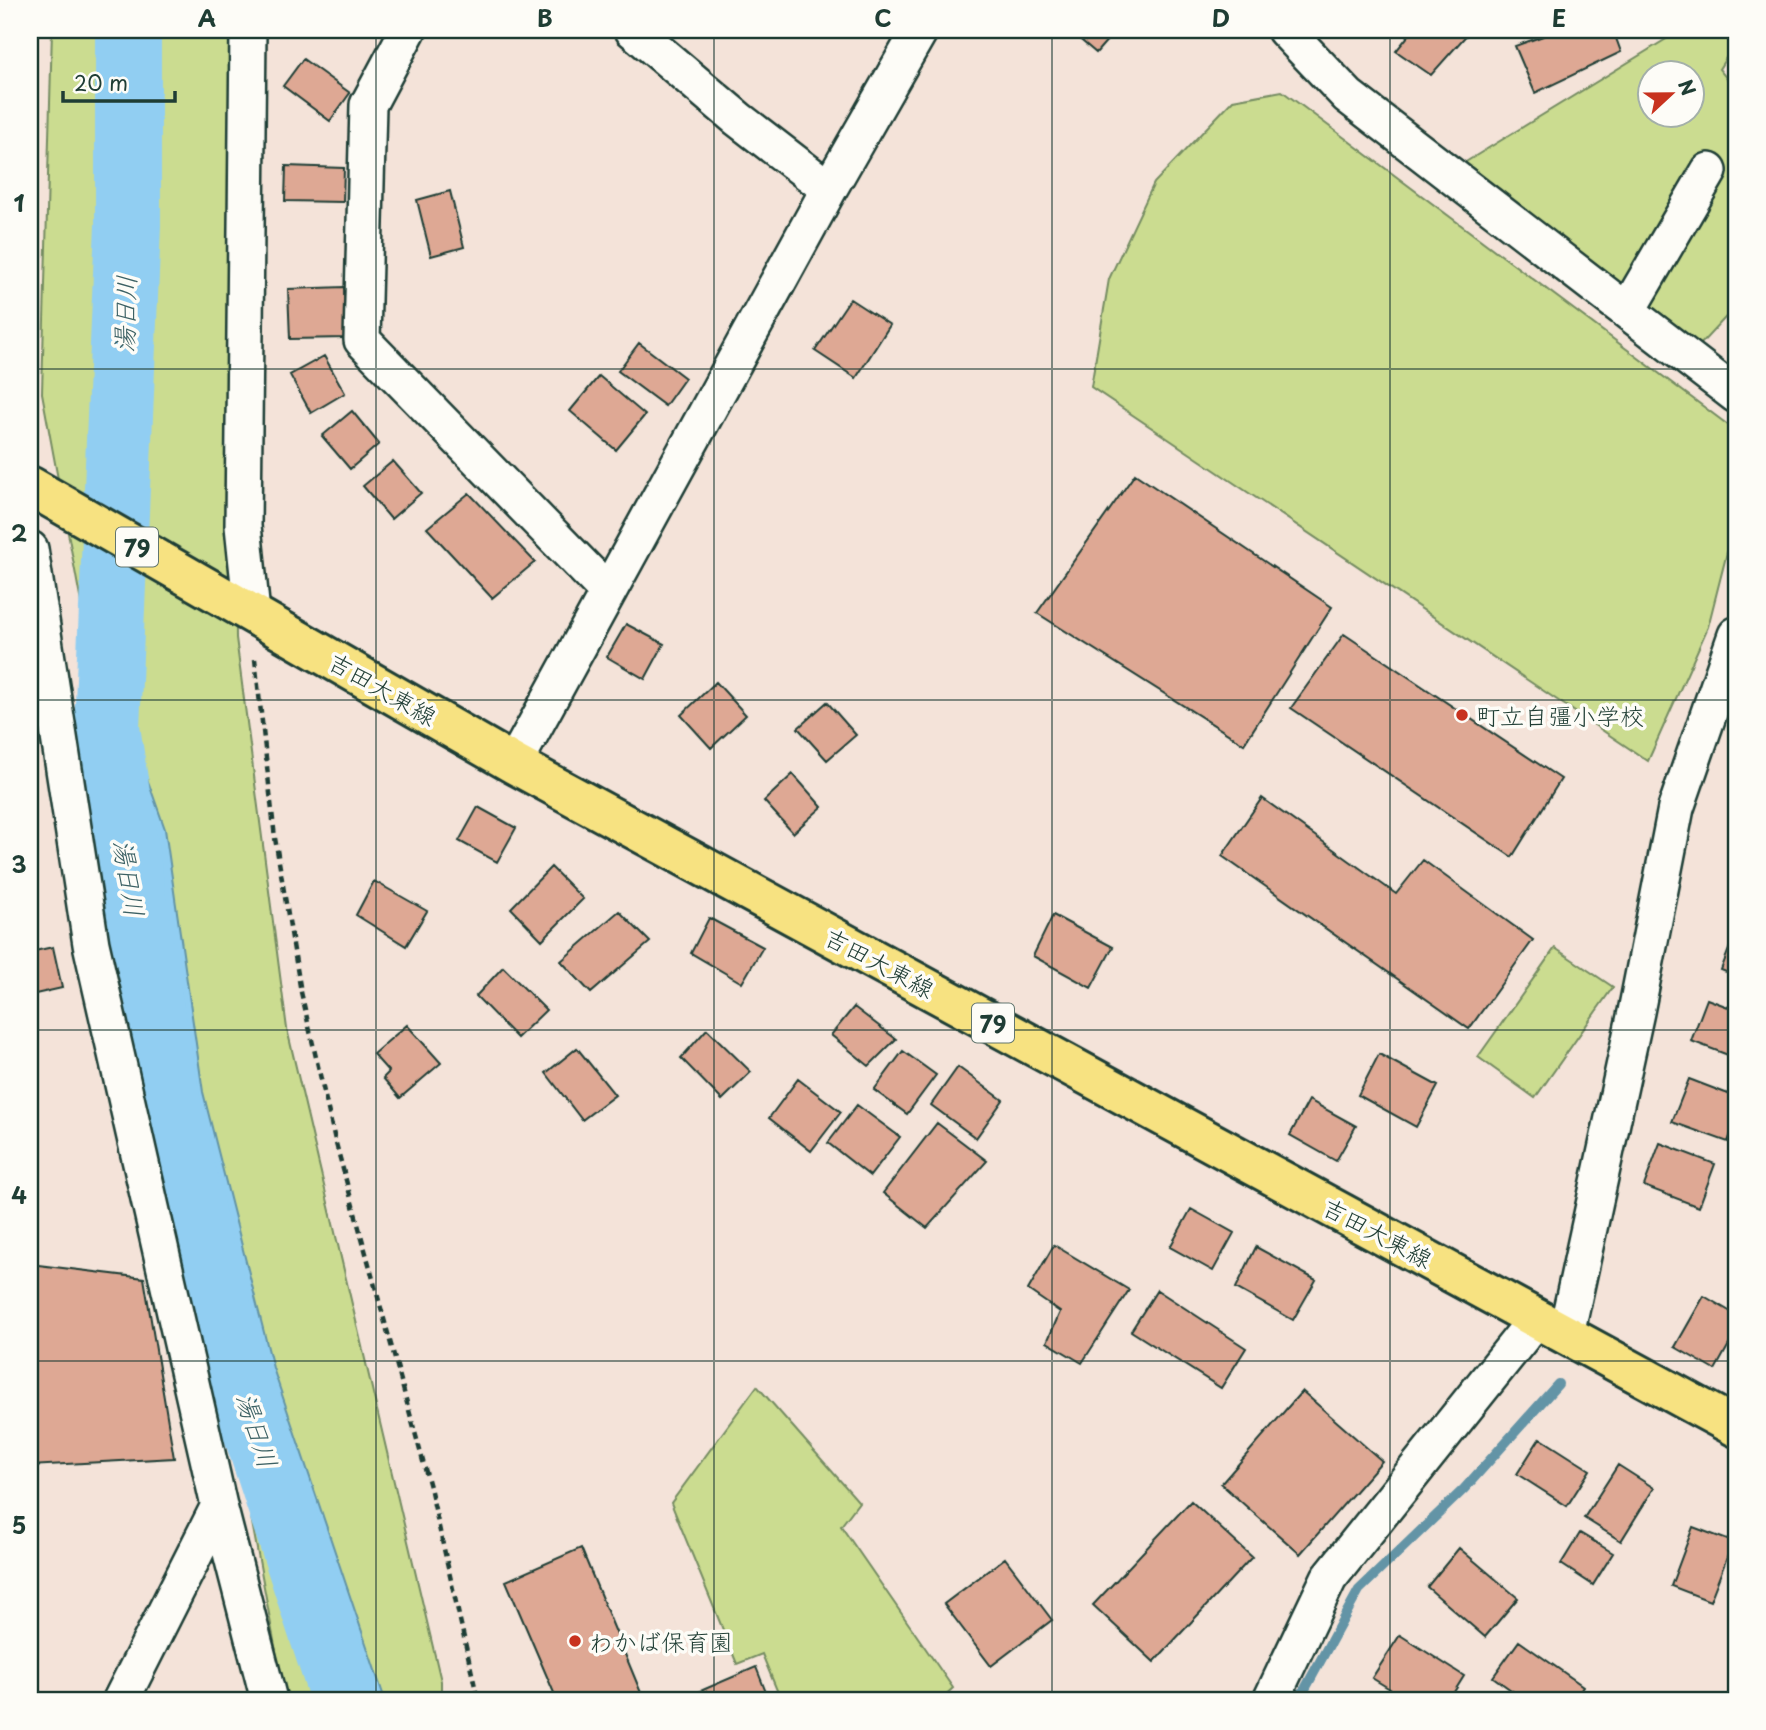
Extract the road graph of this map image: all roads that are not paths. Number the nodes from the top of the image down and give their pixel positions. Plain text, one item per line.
1 (248, 30) edge
2 (408, 30) edge
3 (633, 30) edge
4 (920, 30) edge
5 (1285, 30) edge
6 (1709, 171) dead end
7 (829, 188) junction
8 (1627, 311) junction
9 (1736, 395) edge
10 (33, 488) edge
11 (30, 548) edge
12 (608, 592) junction
13 (244, 608) junction
14 (1736, 635) edge
15 (514, 764) junction
16 (1551, 1326) junction
17 (1736, 1427) edge
18 (219, 1506) junction
19 (121, 1700) edge
20 (269, 1700) edge
21 (1271, 1700) edge

1 - 13 street
2 - 12 street
3 - 7 street
4 - 7 street
5 - 8 street
6 - 8 street
7 - 12 street
8 - 9 street
10 - 13 main road, 吉田大東線 / 79
11 - 18 street
12 - 15 street
13 - 15 main road, 吉田大東線 / 79
14 - 16 street
15 - 16 main road, 吉田大東線 / 79
16 - 17 main road, 吉田大東線 / 79
16 - 21 street
18 - 19 street
18 - 20 street

